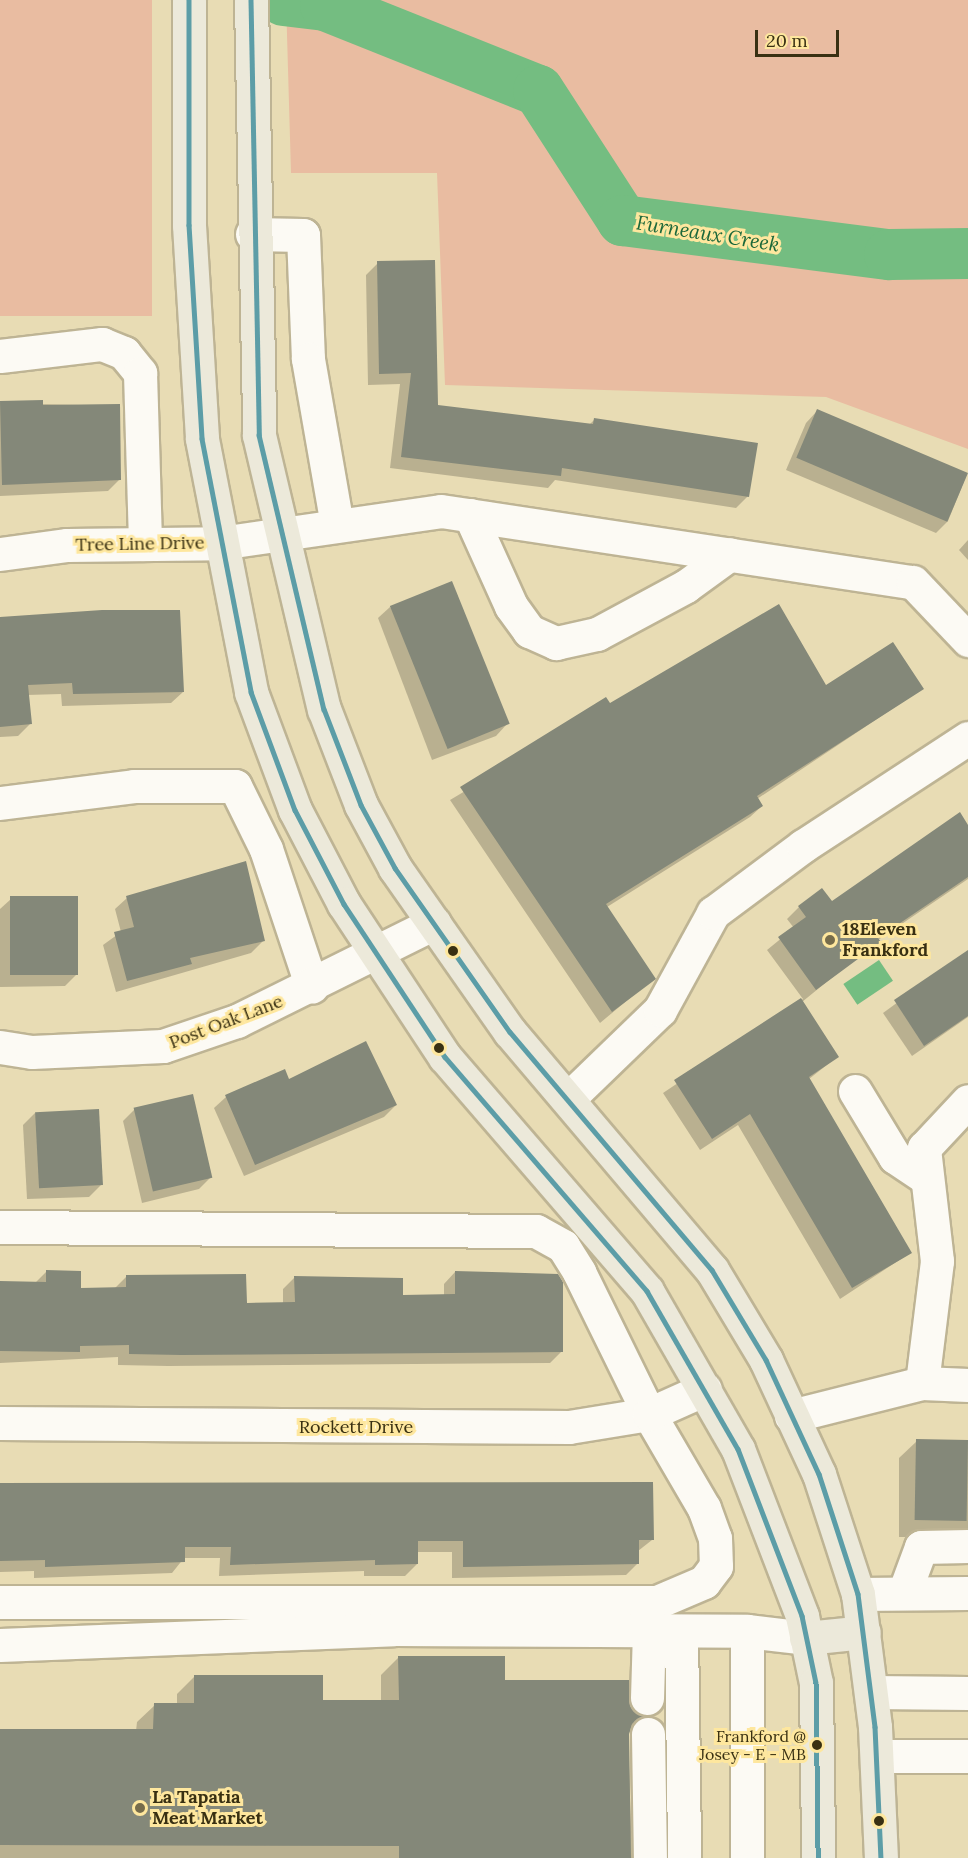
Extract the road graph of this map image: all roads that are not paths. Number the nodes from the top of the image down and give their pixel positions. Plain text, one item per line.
1 (189, 0) edge
2 (251, 0) edge
3 (252, 234) junction
4 (0, 356) edge
5 (470, 515) junction
6 (337, 525) junction
7 (280, 536) junction
8 (220, 543) junction
9 (145, 544) junction
10 (0, 554) edge
11 (730, 554) junction
12 (968, 640) edge
13 (968, 738) edge
14 (0, 803) edge
15 (434, 923) junction
16 (378, 955) junction
17 (312, 987) junction
18 (0, 1047) edge
19 (855, 1092) dead end
20 (570, 1097) junction
21 (968, 1101) edge
22 (925, 1177) junction
23 (0, 1227) edge
24 (922, 1383) junction
25 (968, 1385) edge
26 (705, 1389) junction
27 (649, 1414) junction
28 (791, 1416) junction
29 (0, 1423) edge
30 (968, 1546) edge
31 (904, 1593) junction
32 (968, 1593) edge
33 (858, 1594) junction
34 (0, 1602) edge
35 (649, 1631) junction
36 (681, 1631) junction
37 (747, 1631) junction
38 (864, 1632) junction
39 (806, 1638) junction
40 (0, 1645) edge
41 (872, 1692) junction
42 (968, 1693) edge
43 (647, 1698) dead end
44 (648, 1734) dead end
45 (878, 1756) junction
46 (968, 1756) edge
47 (650, 1858) edge
48 (684, 1858) edge
49 (747, 1858) edge
50 (818, 1858) edge
51 (880, 1858) edge

1 - 8 main road
2 - 3 main road
3 - 6 street
3 - 7 main road
4 - 9 street
5 - 6 street, Tree Line Drive
5 - 11 street, Tree Line Drive
5 - 11 street
6 - 7 street, Tree Line Drive
7 - 8 street, Tree Line Drive
7 - 15 main road
8 - 9 street, Tree Line Drive
8 - 16 main road
9 - 10 street, Tree Line Drive
11 - 12 street, Tree Line Drive
13 - 20 street
14 - 17 street
15 - 16 street, Post Oak Lane
15 - 20 main road
16 - 17 street, Post Oak Lane
16 - 26 main road
17 - 18 street, Post Oak Lane
19 - 22 street
20 - 28 main road
21 - 22 street
22 - 24 street
23 - 27 street
24 - 25 street
24 - 28 street
26 - 27 street, Rockett Drive
26 - 39 main road
27 - 29 street, Rockett Drive
27 - 34 street
28 - 33 main road
30 - 31 street
31 - 32 street
31 - 33 street
33 - 38 main road
35 - 36 street
35 - 40 street
35 - 43 street
36 - 37 street
36 - 48 street
37 - 39 street
37 - 49 street
38 - 39 main road
38 - 41 main road
39 - 50 main road
41 - 42 street
41 - 45 main road
44 - 47 street
45 - 46 street
45 - 51 main road

